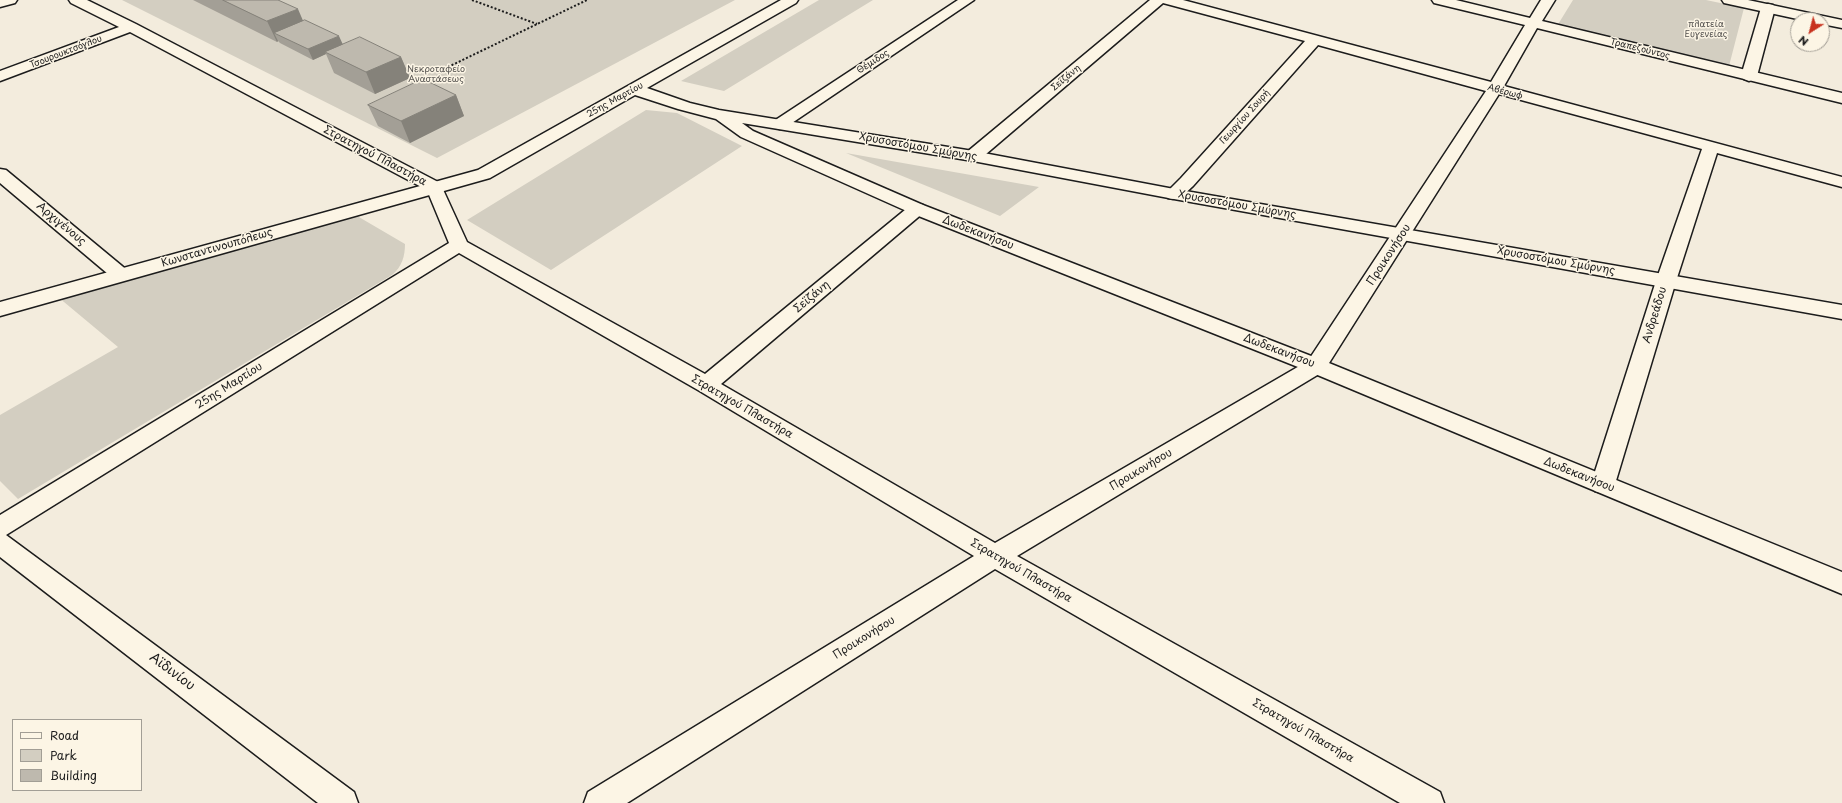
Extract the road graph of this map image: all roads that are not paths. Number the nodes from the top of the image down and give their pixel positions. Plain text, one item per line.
1 (10, 0) edge
2 (76, 0) edge
3 (791, 0) edge
4 (967, 0) edge
5 (1158, 0) edge
6 (1168, 0) edge
7 (1439, 0) edge
8 (1548, 0) edge
9 (1729, 0) edge
10 (0, 3) edge
11 (1768, 8) junction
12 (1790, 13) edge
13 (1830, 22) edge
14 (1534, 23) junction
15 (1842, 24) edge
16 (131, 27) junction
17 (1315, 39) junction
18 (0, 76) edge
19 (1749, 76) junction
20 (634, 89) junction
21 (1495, 89) junction
22 (1842, 98) edge
23 (720, 115) junction
24 (780, 124) junction
25 (1711, 146) junction
26 (973, 156) junction
27 (0, 174) edge
28 (1842, 182) edge
29 (434, 187) junction
30 (1174, 194) junction
31 (917, 209) junction
32 (1402, 234) junction
33 (459, 245) junction
34 (121, 275) junction
35 (1666, 280) junction
36 (0, 309) edge
37 (1842, 312) edge
38 (1316, 366) junction
39 (706, 386) junction
40 (1603, 484) junction
41 (0, 527) edge
42 (0, 543) edge
43 (995, 556) junction
44 (1842, 583) edge
45 (343, 803) edge
46 (599, 803) edge
47 (1429, 803) edge

1 - 10 street
2 - 16 street, Στρατηγού Πλαστήρα
3 - 20 street, 25ης Μαρτίου
4 - 24 street, Θέμιδος
5 - 26 street, Σεϊζάνη
6 - 17 street, Αβέρωφ
7 - 14 street, Τραπεζούντος
8 - 14 street, Προικονήσου
9 - 11 street
11 - 12 street
11 - 19 street
13 - 15 street
14 - 19 street, Τραπεζούντος
14 - 21 street, Προικονήσου
16 - 18 street, Τσουρουκτσόγλου
16 - 29 street, Στρατηγού Πλαστήρα
17 - 21 street, Αβέρωφ
17 - 30 street, Γεωργίου Σουρή
19 - 22 street, Τραπεζούντος
20 - 23 street, Χρυσοστόμου Σμύρνης
20 - 29 street, 25ης Μαρτίου
21 - 25 street, Αβέρωφ
21 - 32 street, Προικονήσου
23 - 24 street, Χρυσοστόμου Σμύρνης
23 - 31 street, Δωδεκανήσου
24 - 26 street, Χρυσοστόμου Σμύρνης
25 - 28 street, Αβέρωφ
25 - 35 street, Ανδρεάδου
26 - 30 street, Χρυσοστόμου Σμύρνης
27 - 34 street, Αρχιγένους
29 - 33 street, Στρατηγού Πλαστήρα
29 - 34 street, Κωνσταντινουπόλεως
30 - 32 street, Χρυσοστόμου Σμύρνης
31 - 38 street, Δωδεκανήσου
31 - 39 street, Σεϊζάνη
32 - 35 street, Χρυσοστόμου Σμύρνης
32 - 38 street, Προικονήσου
33 - 39 street, Στρατηγού Πλαστήρα
33 - 41 street, 25ης Μαρτίου
34 - 36 street, Κωνσταντινουπόλεως
35 - 37 street, Χρυσοστόμου Σμύρνης
35 - 40 street, Ανδρεάδου
38 - 40 street, Δωδεκανήσου
38 - 43 street, Προικονήσου
39 - 43 street, Στρατηγού Πλαστήρα
40 - 44 street, Δωδεκανήσου
42 - 45 street, Αϊδινίου
43 - 46 street, Προικονήσου
43 - 47 street, Στρατηγού Πλαστήρα

